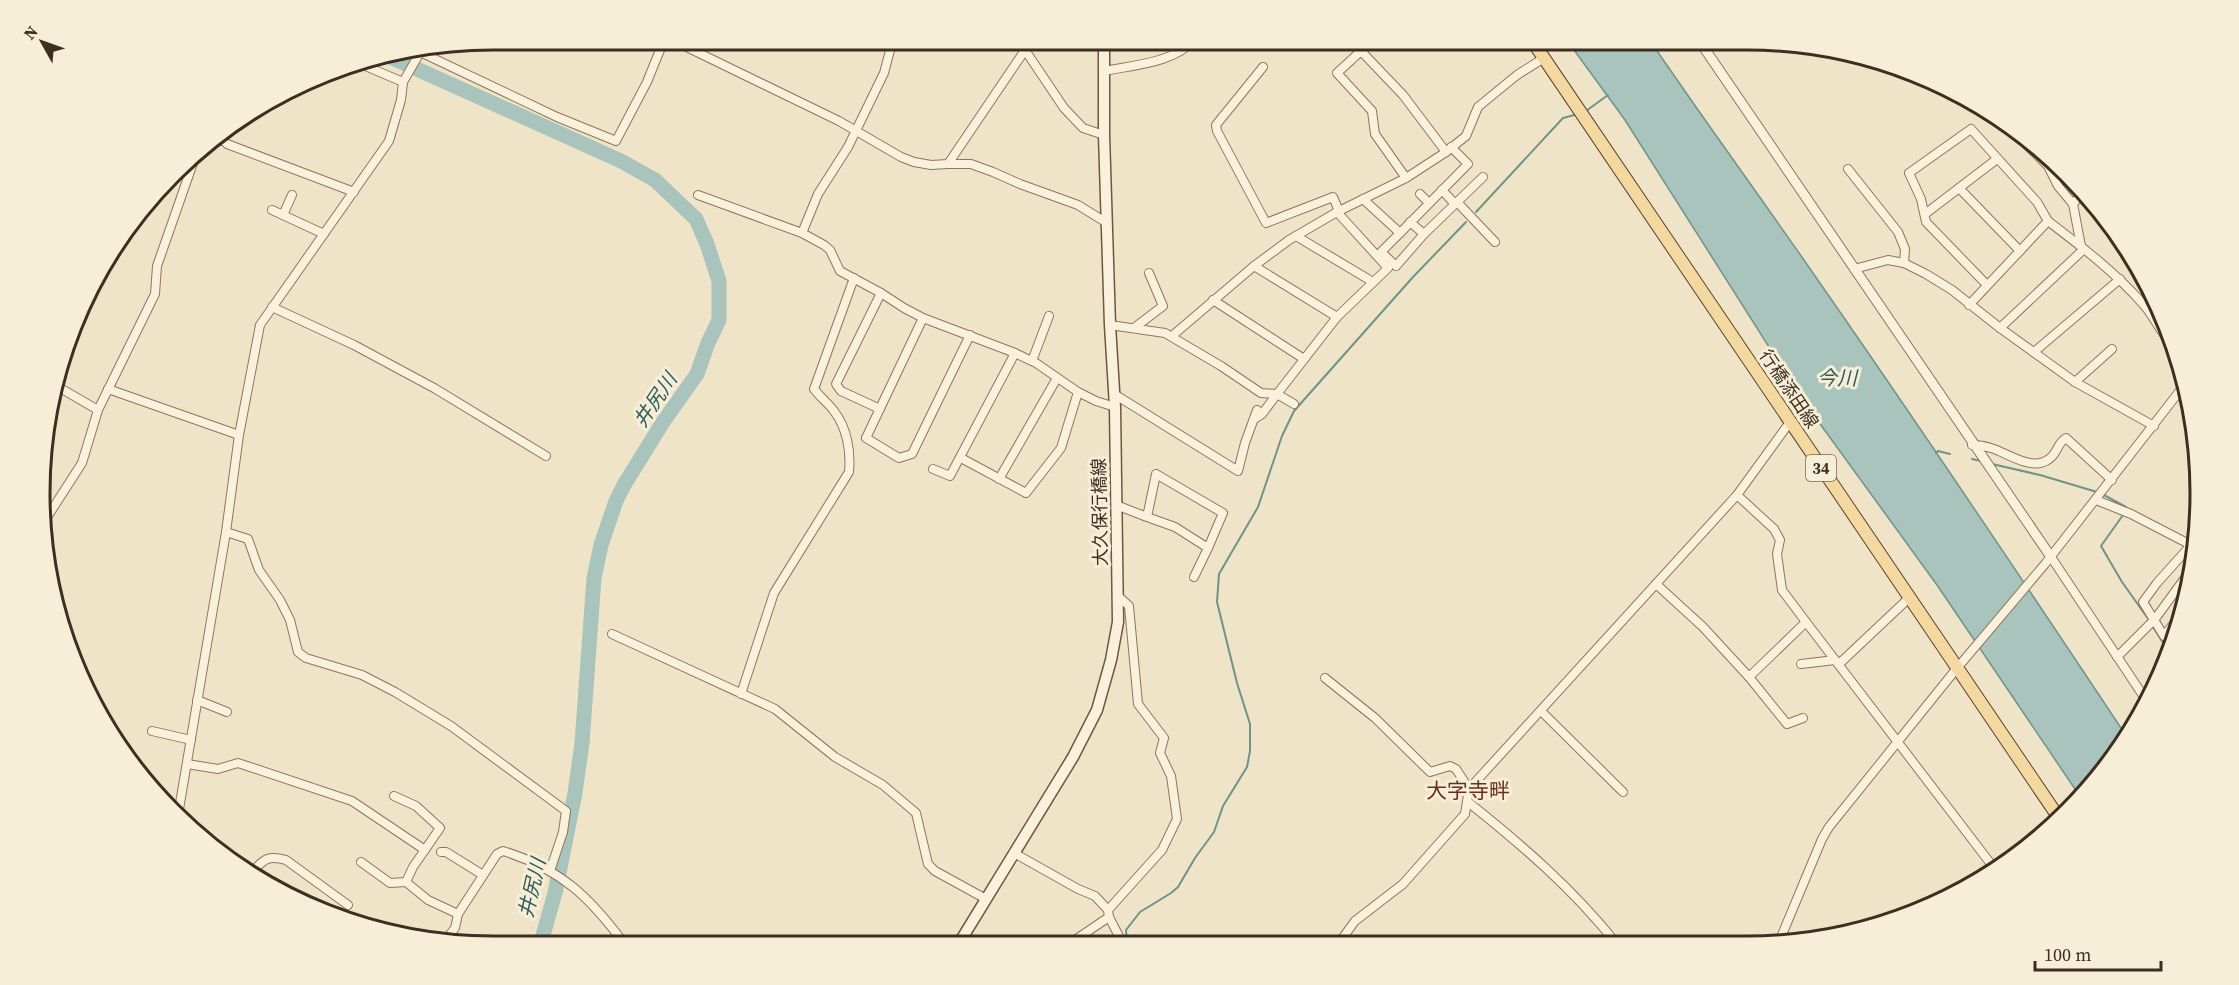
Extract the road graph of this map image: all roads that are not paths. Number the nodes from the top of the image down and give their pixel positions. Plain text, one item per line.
1 (660, 50) edge
2 (692, 50) edge
3 (890, 50) edge
4 (1025, 50) joint
5 (1104, 50) edge
6 (1180, 50) edge
7 (1539, 50) edge
8 (1705, 50) edge
9 (425, 55) edge
10 (417, 56) edge
11 (1544, 58) junction
12 (370, 67) edge
13 (1263, 67) dead end
14 (1104, 71) junction
15 (404, 80) junction
16 (856, 130) junction
17 (1104, 135) junction
18 (223, 140) edge
19 (1448, 149) junction
20 (1997, 159) junction
21 (948, 164) junction
22 (192, 167) edge
23 (1848, 169) dead end
24 (2054, 173) edge
25 (1483, 177) dead end
26 (1406, 178) junction
27 (1959, 188) junction
28 (1442, 190) junction
29 (354, 192) junction
30 (1420, 194) dead end
31 (292, 195) dead end
32 (698, 195) dead end
33 (2078, 198) edge
34 (1363, 199) junction
35 (1429, 203) junction
36 (1456, 203) junction
37 (2073, 204) junction
38 (272, 210) dead end
39 (1338, 212) junction
40 (1925, 214) junction
41 (283, 215) junction
42 (2049, 221) junction
43 (1410, 222) junction
44 (1107, 223) junction
45 (1400, 232) junction
46 (802, 233) junction
47 (324, 234) junction
48 (1424, 234) junction
49 (1296, 236) junction
50 (1495, 242) dead end
51 (2083, 247) junction
52 (2020, 251) junction
53 (1904, 262) junction
54 (1254, 266) junction
55 (1854, 269) junction
56 (1149, 273) dead end
57 (854, 278) junction
58 (2120, 279) junction
59 (1373, 282) junction
60 (1987, 285) junction
61 (881, 293) junction
62 (1213, 300) junction
63 (1969, 305) junction
64 (272, 307) junction
65 (1049, 316) dead end
66 (1337, 317) junction
67 (923, 318) junction
68 (1110, 325) junction
69 (2157, 326) edge
70 (1134, 328) junction
71 (2000, 328) junction
72 (970, 335) junction
73 (1172, 336) junction
74 (2112, 349) dead end
75 (2034, 352) junction
76 (1015, 353) junction
77 (1304, 359) junction
78 (1032, 361) junction
79 (1057, 378) junction
80 (2075, 382) junction
81 (62, 389) edge
82 (108, 389) junction
83 (1077, 392) junction
84 (1114, 394) junction
85 (1277, 394) junction
86 (2178, 394) edge
87 (1294, 404) dead end
88 (1115, 407) junction
89 (880, 409) junction
90 (98, 410) junction
91 (1257, 411) dead end
92 (1254, 419) junction
93 (1790, 422) junction
94 (2154, 426) junction
95 (240, 435) junction
96 (1973, 446) junction
97 (546, 456) dead end
98 (960, 458) junction
99 (933, 469) dead end
100 (999, 479) junction
101 (2112, 480) junction
102 (1737, 495) junction
103 (2096, 499) junction
104 (1116, 505) junction
105 (50, 513) edge
106 (1147, 517) junction
107 (226, 532) junction
108 (2187, 542) edge
109 (1208, 548) junction
110 (2185, 555) edge
111 (2048, 561) junction
112 (1194, 577) dead end
113 (1656, 584) junction
114 (2179, 586) edge
115 (1118, 596) junction
116 (1909, 598) junction
117 (2155, 620) junction
118 (1806, 622) junction
119 (2167, 633) edge
120 (612, 634) dead end
121 (2117, 657) junction
122 (1837, 662) junction
123 (1801, 664) dead end
124 (1960, 666) junction
125 (1749, 677) junction
126 (1325, 678) dead end
127 (741, 694) junction
128 (2141, 694) edge
129 (197, 700) junction
130 (1541, 711) junction
131 (227, 712) dead end
132 (1803, 718) dead end
133 (152, 731) dead end
134 (191, 740) junction
135 (1896, 742) junction
136 (187, 764) junction
137 (1469, 789) junction
138 (1623, 792) dead end
139 (394, 796) dead end
140 (1468, 802) junction
141 (180, 806) edge
142 (2055, 811) edge
143 (425, 850) junction
144 (441, 852) dead end
145 (1014, 853) junction
146 (361, 862) dead end
147 (1990, 863) edge
148 (257, 867) edge
149 (552, 872) junction
150 (483, 875) junction
151 (406, 882) junction
152 (986, 899) junction
153 (348, 905) dead end
154 (1108, 913) junction
155 (458, 914) junction
156 (451, 934) edge
157 (1782, 934) edge
158 (619, 936) edge
159 (963, 936) edge
160 (1079, 936) edge
161 (1119, 936) edge
162 (1345, 936) edge
163 (1610, 936) edge

1 - 9 street
2 - 16 street
3 - 16 street
4 - 17 street
4 - 21 street
5 - 14 main road, 大久保行橋線
6 - 14 street
7 - 11 main road, 行橋添田線 / 34
8 - 55 street
10 - 15 street
11 - 19 street
11 - 93 main road, 行橋添田線 / 34
12 - 15 street
13 - 39 street
14 - 17 main road, 大久保行橋線
15 - 29 street
16 - 21 street
16 - 46 street
17 - 44 main road, 大久保行橋線
18 - 29 street
19 - 26 street
19 - 26 street
19 - 28 street
20 - 27 street
20 - 40 street
20 - 42 street
21 - 44 street
22 - 82 street
23 - 53 street
24 - 37 street
25 - 36 street
26 - 34 street
27 - 40 street
27 - 52 street
28 - 35 street
28 - 36 street
29 - 47 street
30 - 35 street
31 - 41 street
32 - 46 street
33 - 37 street
34 - 39 street
34 - 45 street
35 - 43 street
36 - 48 street
36 - 50 street
37 - 51 street
38 - 41 street
39 - 49 street
39 - 59 street
40 - 60 street
41 - 47 street
42 - 51 street
42 - 52 street
43 - 45 street
43 - 48 street
44 - 68 main road, 大久保行橋線
45 - 48 street
46 - 57 street
47 - 64 street
49 - 54 street
49 - 59 street
51 - 58 street
51 - 71 street
52 - 60 street
53 - 55 street
53 - 63 street
54 - 62 street
54 - 66 street
55 - 96 street
56 - 70 street
57 - 61 street
57 - 127 street
58 - 69 street
58 - 75 street
59 - 66 street
60 - 63 street
61 - 67 street
61 - 89 street
62 - 73 street
62 - 77 street
63 - 71 street
64 - 95 street
64 - 97 street
65 - 78 street
66 - 77 street
67 - 72 street
67 - 89 street
68 - 70 street
68 - 84 main road, 大久保行橋線
70 - 73 street
71 - 75 street
72 - 76 street
72 - 89 street
73 - 85 street
74 - 80 street
75 - 80 street
76 - 78 street
76 - 98 street
77 - 85 street
78 - 79 street
79 - 83 street
79 - 100 street
80 - 94 street
81 - 90 street
82 - 90 street
82 - 95 street
83 - 88 street
83 - 100 street
84 - 88 main road, 大久保行橋線
84 - 92 street
85 - 87 street
85 - 92 street
86 - 94 street
88 - 104 main road, 大久保行橋線
90 - 105 street
91 - 92 street
93 - 102 street
93 - 116 main road, 行橋添田線 / 34
94 - 101 street
95 - 107 street
96 - 101 street
96 - 111 street
98 - 99 street
98 - 100 street
101 - 103 street
102 - 113 street
102 - 118 street
103 - 108 street
103 - 111 street
104 - 106 street
104 - 115 main road, 大久保行橋線
106 - 109 street
106 - 109 street
107 - 129 street
107 - 149 street
109 - 112 street
110 - 117 street
111 - 121 street
111 - 124 street
113 - 125 street
113 - 130 street
114 - 117 street
115 - 145 main road, 大久保行橋線
115 - 154 street
116 - 122 street
116 - 124 main road, 行橋添田線 / 34
117 - 119 street
117 - 121 street
118 - 122 street
118 - 125 street
120 - 127 street
121 - 128 street
122 - 123 street
122 - 135 street
124 - 135 street
124 - 142 main road, 行橋添田線 / 34
125 - 132 street
126 - 137 street
127 - 152 street
129 - 131 street
129 - 134 street
130 - 137 street
130 - 138 street
133 - 134 street
134 - 136 street
135 - 147 street
135 - 157 street
136 - 141 street
136 - 143 street
137 - 140 street
139 - 143 street
140 - 162 street
140 - 163 street
143 - 151 street
144 - 150 street
145 - 152 main road, 大久保行橋線
145 - 154 street
146 - 151 street
148 - 153 street
149 - 150 street
149 - 158 street
150 - 155 street
151 - 155 street
152 - 159 main road, 大久保行橋線
154 - 160 street
154 - 161 street
155 - 156 street

